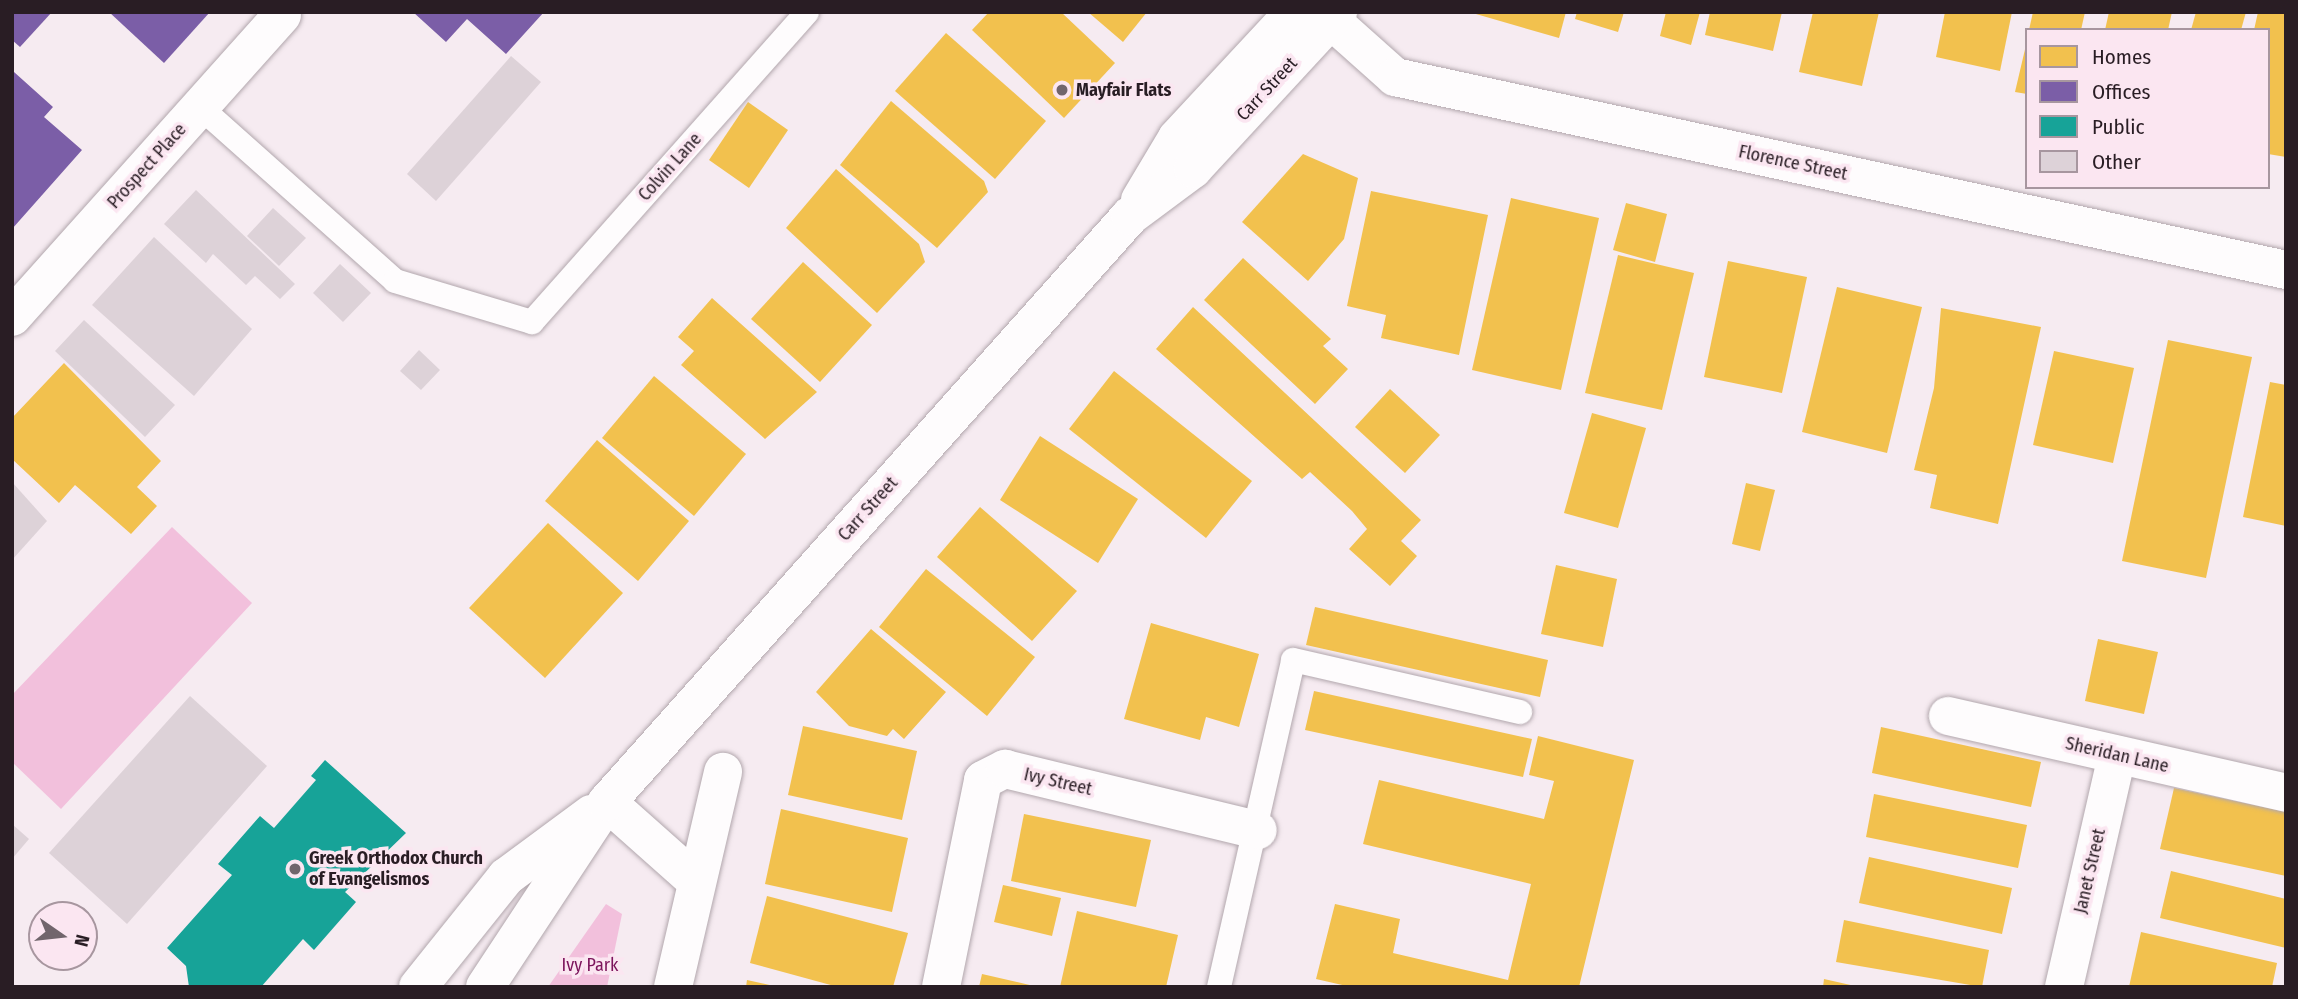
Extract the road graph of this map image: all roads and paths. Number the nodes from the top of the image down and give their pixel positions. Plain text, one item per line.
1 (807, 12) edge
2 (1294, 12) edge
3 (282, 15) dead end
4 (1330, 15) edge
5 (200, 107) junction
6 (1130, 216) junction
7 (2286, 270) edge
8 (12, 317) edge
9 (1520, 712) dead end
10 (1948, 716) dead end
11 (2116, 755) junction
12 (723, 772) dead end
13 (2286, 793) edge
14 (607, 802) junction
15 (1258, 830) junction
16 (697, 882) junction
17 (418, 987) edge
18 (485, 987) edge
19 (673, 987) edge
20 (941, 987) edge
21 (1220, 987) edge
22 (2064, 987) edge

1 - 5 lane, Colvin Lane
2 - 6 street, Carr Street
3 - 5 street, Prospect Place
4 - 6 street, Carr Street
4 - 7 street, Florence Street
5 - 8 street, Prospect Place
6 - 14 street, Carr Street
9 - 15 lane
10 - 11 street, Sheridan Lane
11 - 13 street, Sheridan Lane
11 - 22 street, Janet Street
12 - 16 street
14 - 16 street
14 - 17 street, Carr Street
14 - 18 street, Carr Street
15 - 20 street, Ivy Street
15 - 21 lane
16 - 19 street

